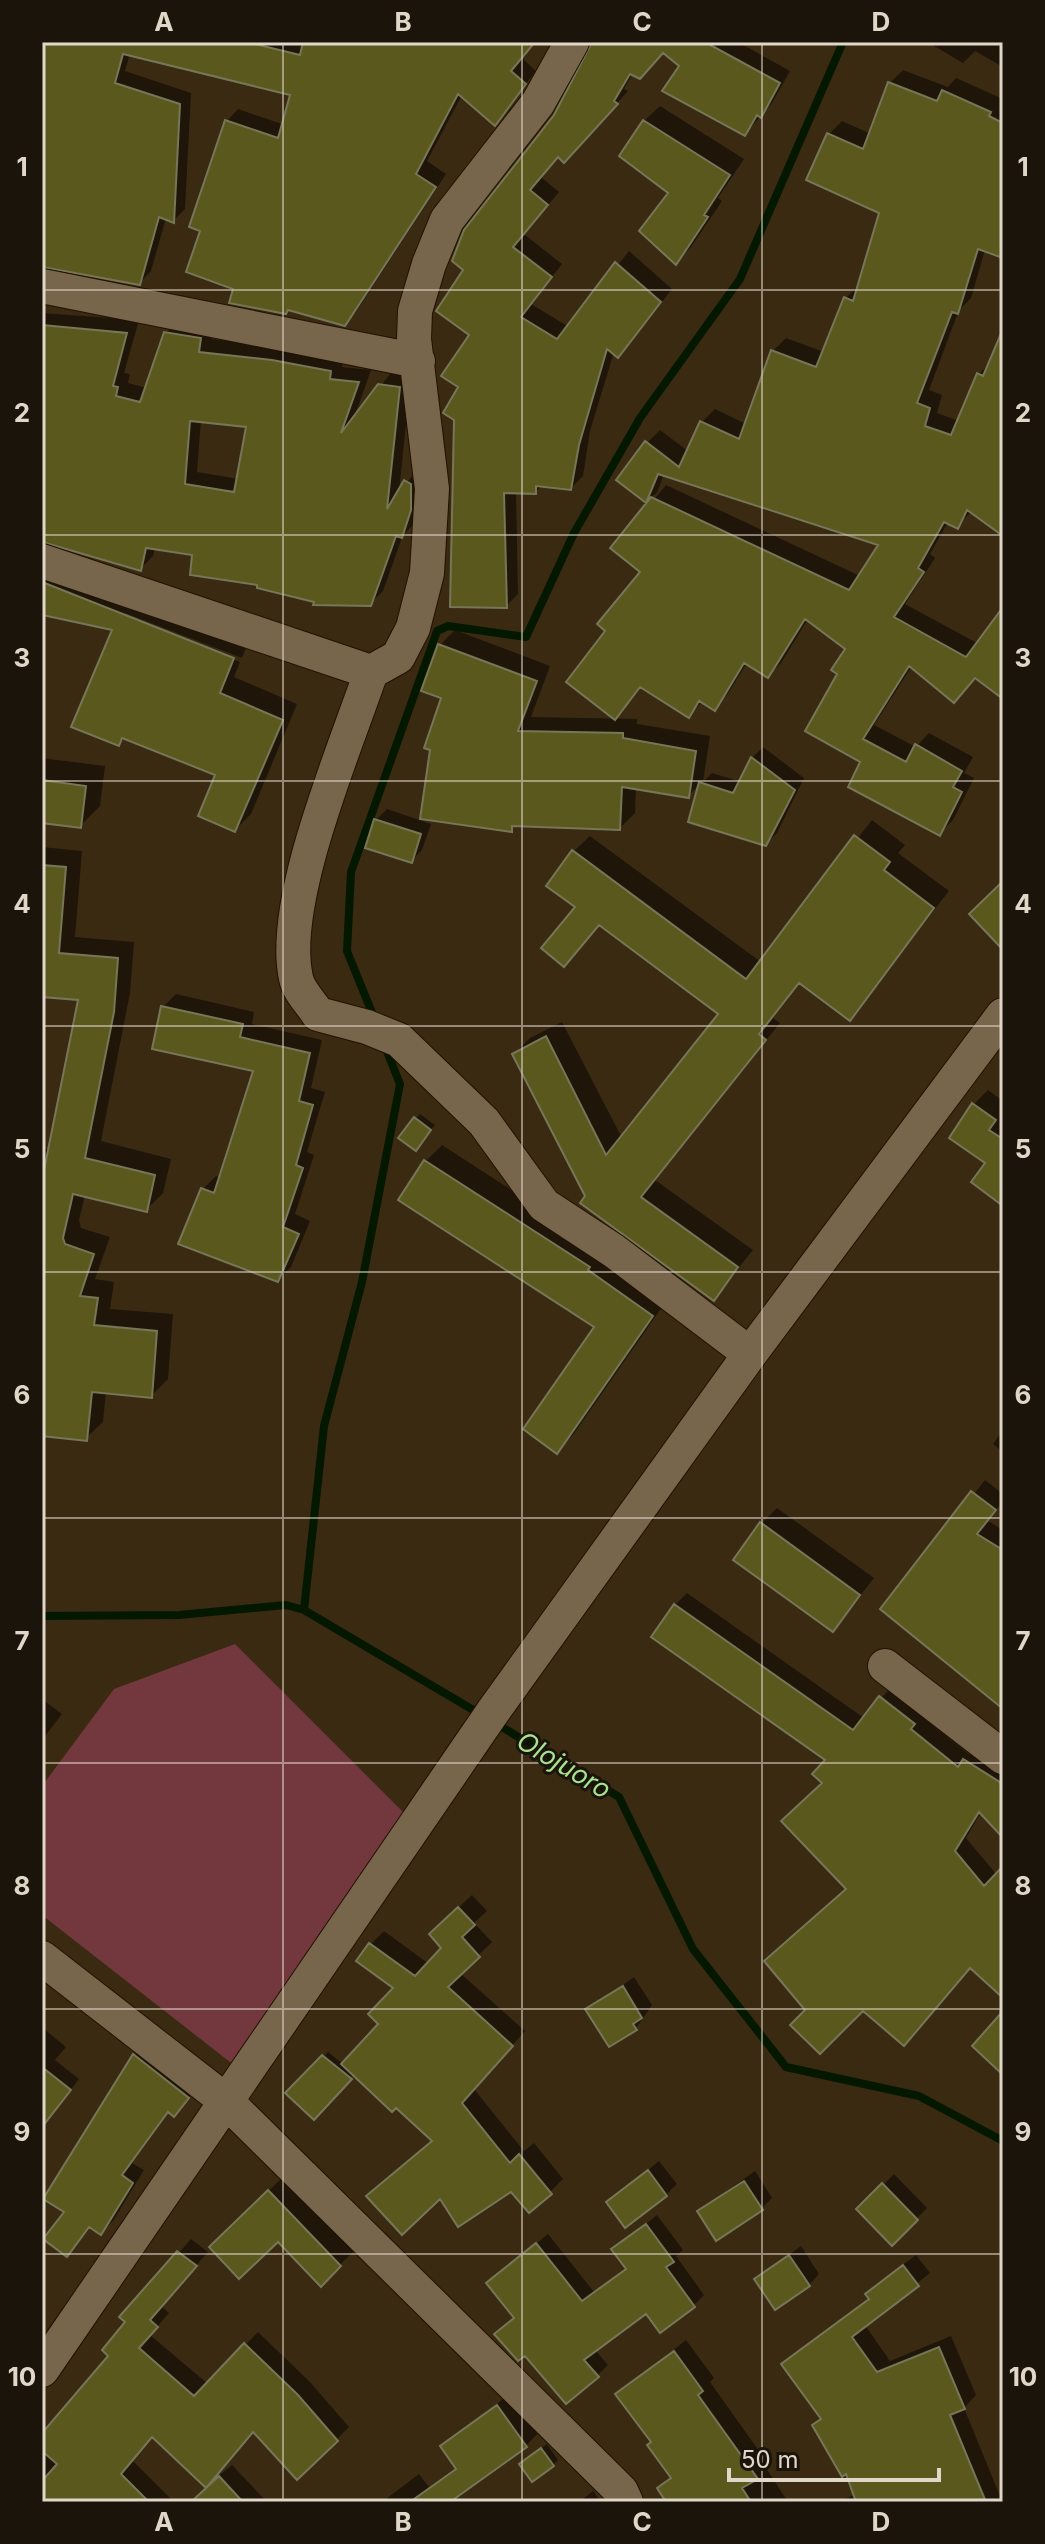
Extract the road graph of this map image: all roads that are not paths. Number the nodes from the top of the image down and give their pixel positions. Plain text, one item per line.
1 (572, 42) edge
2 (42, 286) edge
3 (418, 361) junction
4 (42, 561) edge
5 (371, 672) junction
6 (1003, 1015) edge
7 (750, 1354) junction
8 (885, 1666) dead end
9 (1003, 1757) edge
10 (42, 1958) edge
11 (226, 2101) junction
12 (42, 2370) edge
13 (626, 2502) edge

1 - 3 street
2 - 3 street
3 - 5 street
4 - 5 street
5 - 7 street
6 - 7 street
7 - 11 street
8 - 9 street
10 - 11 street
11 - 12 street
11 - 13 street

